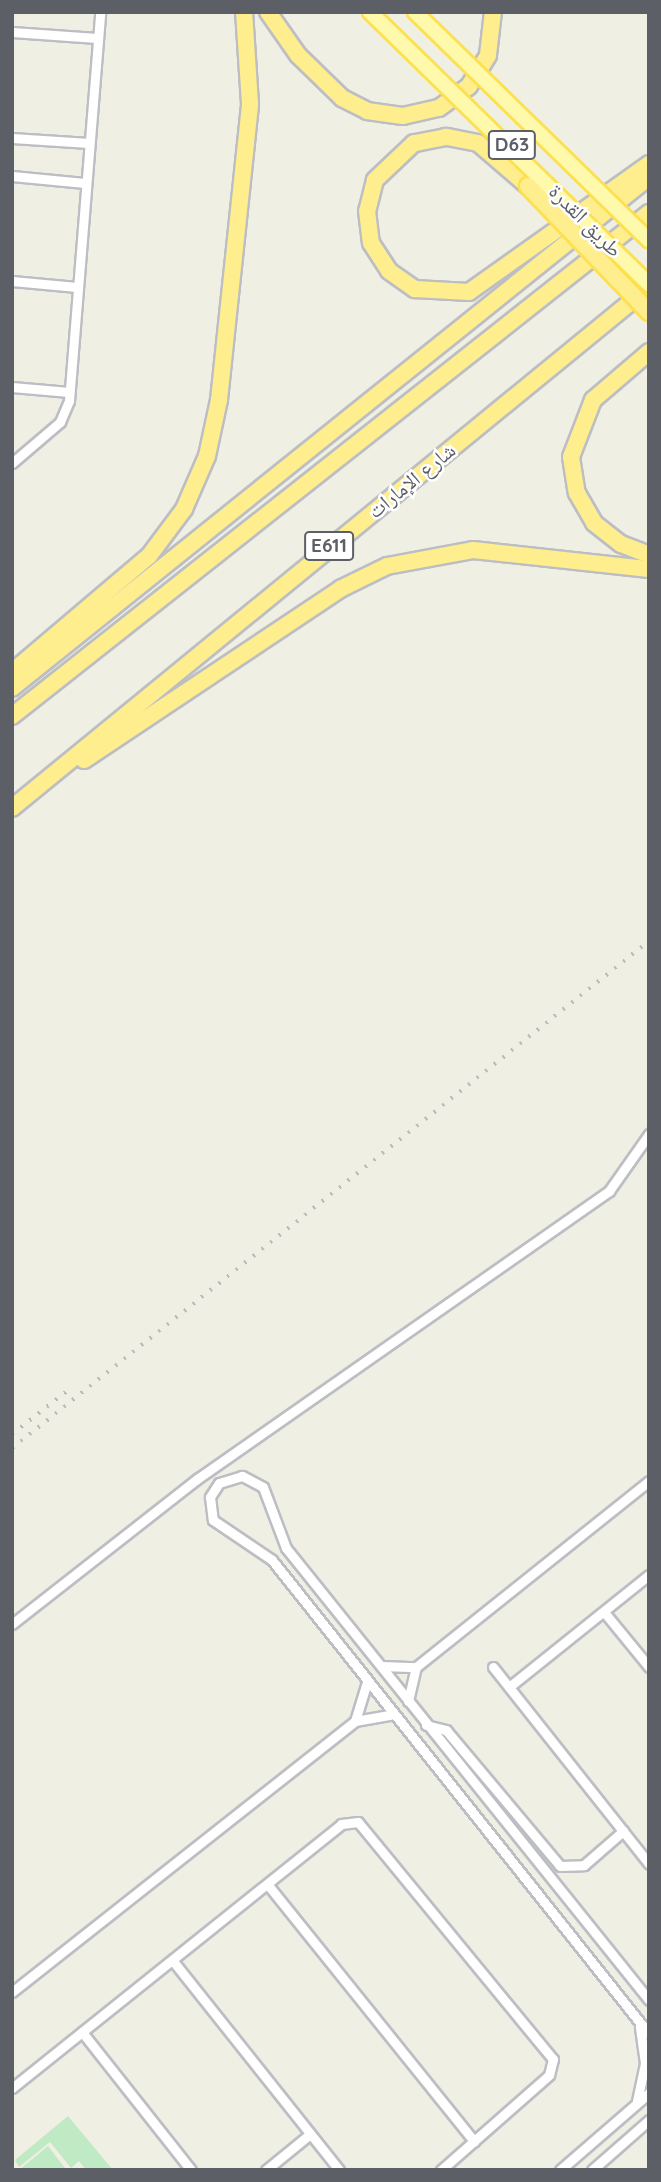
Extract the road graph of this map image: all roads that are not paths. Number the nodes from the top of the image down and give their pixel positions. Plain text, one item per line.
1 (100, 12) edge
2 (243, 12) edge
3 (268, 12) edge
4 (276, 12) edge
5 (370, 12) edge
6 (415, 12) edge
7 (483, 12) edge
8 (493, 12) edge
9 (12, 32) edge
10 (97, 38) junction
11 (12, 138) edge
12 (89, 144) junction
13 (649, 164) edge
14 (12, 176) edge
15 (649, 177) edge
16 (85, 183) junction
17 (649, 213) edge
18 (649, 240) edge
19 (12, 281) edge
20 (649, 285) edge
21 (77, 287) junction
22 (649, 312) edge
23 (649, 352) edge
24 (12, 387) edge
25 (69, 392) junction
26 (12, 463) edge
27 (649, 555) edge
28 (649, 569) edge
29 (12, 671) edge
30 (12, 688) edge
31 (12, 716) edge
32 (45, 782) junction
33 (12, 808) edge
34 (649, 1134) edge
35 (649, 1481) edge
36 (649, 1576) edge
37 (604, 1612) junction
38 (12, 1624) edge
39 (380, 1666) junction
40 (416, 1667) junction
41 (493, 1667) dead end
42 (649, 1667) edge
43 (366, 1684) junction
44 (509, 1687) junction
45 (408, 1701) junction
46 (390, 1715) junction
47 (355, 1721) junction
48 (426, 1725) junction
49 (622, 1831) junction
50 (649, 1864) edge
51 (268, 1885) junction
52 (173, 1961) junction
53 (12, 1992) edge
54 (649, 2000) edge
55 (639, 2021) junction
56 (82, 2032) junction
57 (649, 2034) edge
58 (12, 2088) edge
59 (649, 2093) edge
60 (636, 2104) junction
61 (649, 2120) edge
62 (310, 2134) junction
63 (474, 2141) junction
64 (191, 2170) edge
65 (266, 2170) edge
66 (339, 2170) edge
67 (441, 2170) edge
68 (560, 2170) edge
69 (592, 2170) edge

1 - 10 street
2 - 29 highway
3 - 8 highway
4 - 7 highway
5 - 20 main road, طريق القدرة / D63, bridge
6 - 18 main road, طريق القدرة / D63, bridge
9 - 10 street
10 - 12 street
11 - 12 street
12 - 16 street
13 - 22 highway, bridge
14 - 16 street
15 - 30 highway
16 - 21 street
17 - 31 highway
19 - 21 street
20 - 32 highway, شارع الإمارات / E611
21 - 25 street
23 - 27 highway
24 - 25 street
25 - 26 street
28 - 32 highway
32 - 33 highway, شارع الإمارات / E611
34 - 38 street
35 - 40 street
36 - 37 street
37 - 42 street
37 - 44 street
39 - 40 street
39 - 43 street
39 - 45 street
40 - 45 street
41 - 44 street
43 - 46 street
43 - 47 street
44 - 49 street
45 - 48 street
46 - 47 street
46 - 55 street
47 - 53 street
48 - 49 street
48 - 54 street
49 - 50 street
51 - 52 street
51 - 63 street
51 - 63 street
52 - 56 street
52 - 62 street
55 - 57 street
55 - 60 street
56 - 58 street
56 - 64 street
59 - 60 street
60 - 68 street
61 - 69 street
62 - 65 street
62 - 66 street
63 - 67 street

